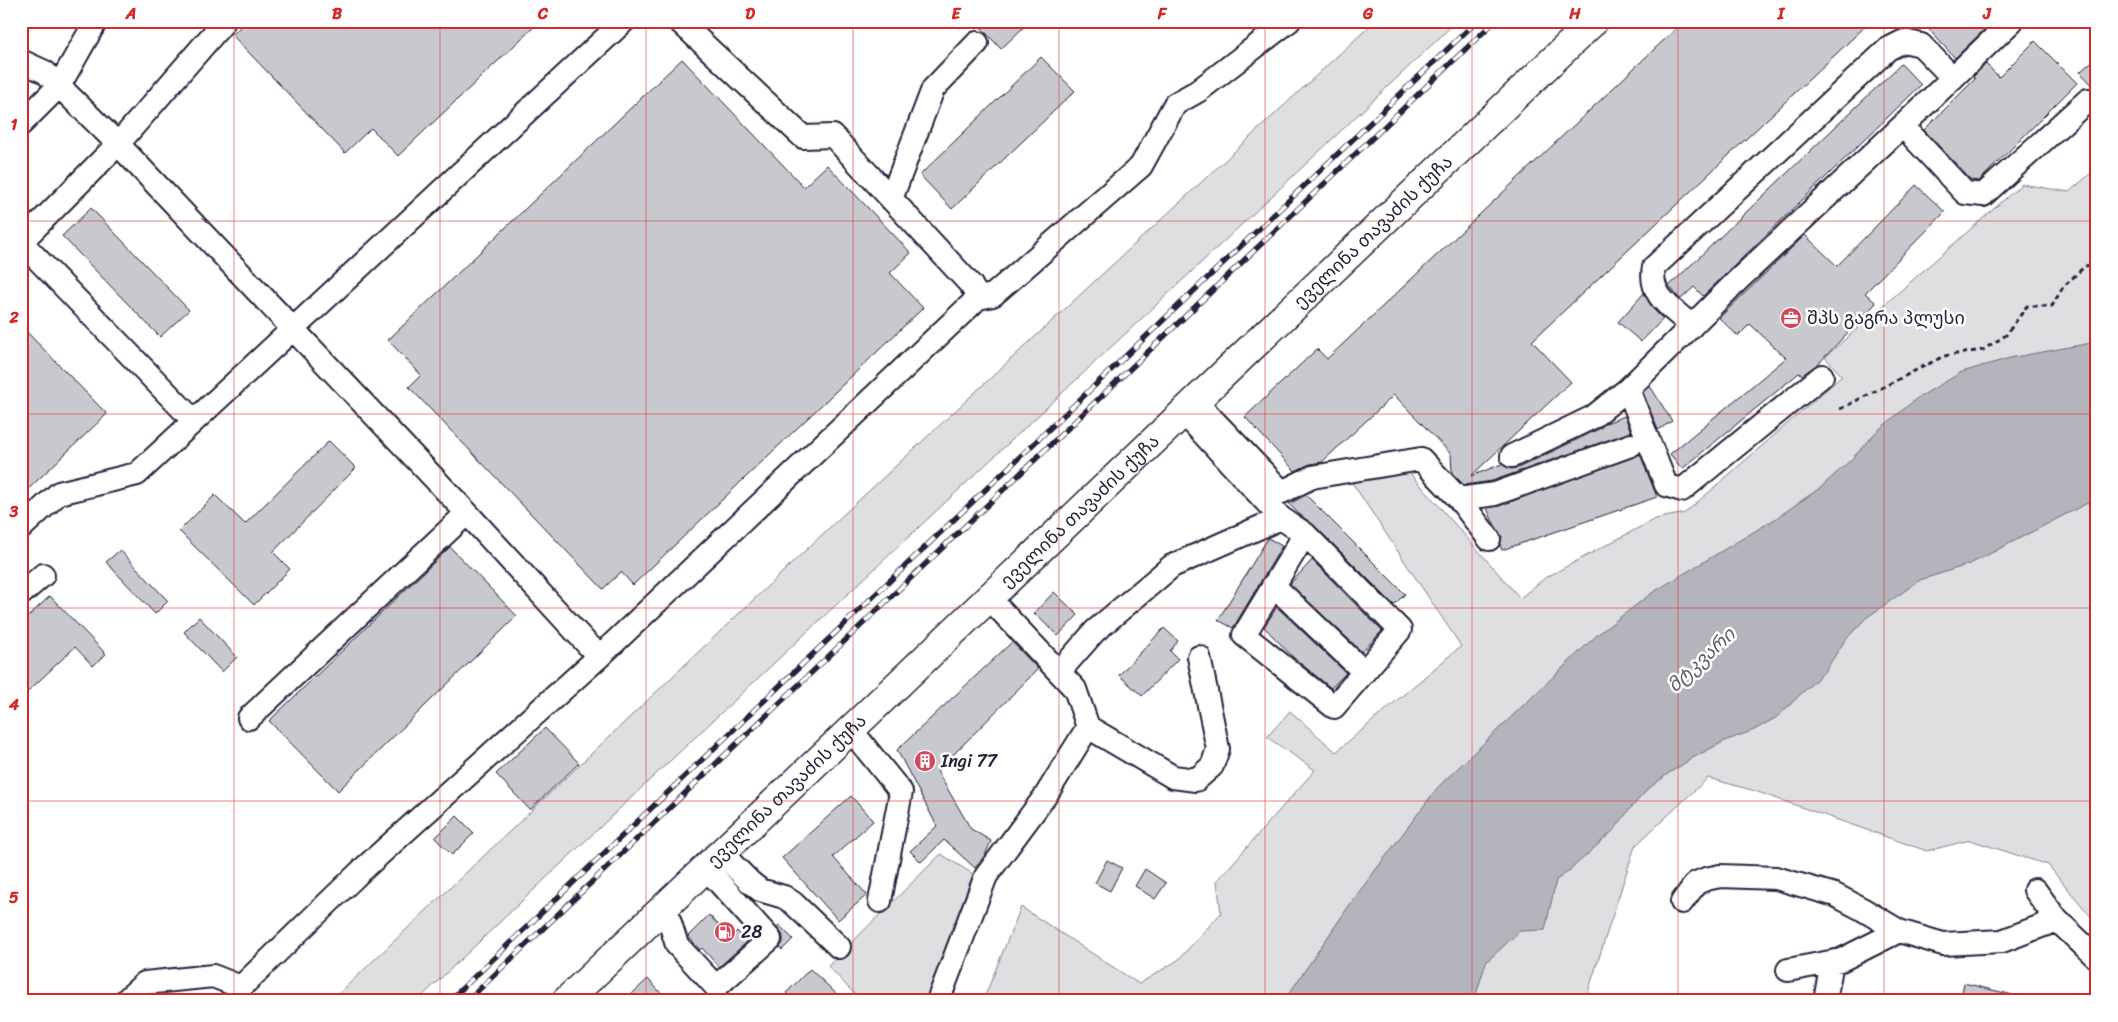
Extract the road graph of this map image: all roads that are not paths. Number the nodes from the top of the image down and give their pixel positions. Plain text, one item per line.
1 (96, 21) edge
2 (221, 21) edge
3 (624, 21) edge
4 (679, 21) edge
5 (1289, 21) edge
6 (1594, 21) edge
7 (2012, 21) edge
8 (978, 43) dead end
9 (21, 61) edge
10 (1953, 78) junction
11 (59, 86) junction
12 (2088, 100) dead end
13 (21, 124) edge
14 (1903, 126) junction
15 (118, 144) junction
16 (891, 199) junction
17 (21, 242) edge
18 (978, 298) junction
19 (1692, 326) junction
20 (293, 330) junction
21 (1822, 376) dead end
22 (1628, 389) junction
23 (1190, 407) junction
24 (194, 421) junction
25 (1631, 445) dead end
26 (1512, 456) dead end
27 (1458, 499) junction
28 (466, 513) junction
29 (1281, 518) junction
30 (21, 528) edge
31 (1305, 534) junction
32 (1489, 538) dead end
33 (43, 575) dead end
34 (1273, 586) junction
35 (21, 594) edge
36 (989, 598) junction
37 (601, 655) junction
38 (1199, 657) dead end
39 (1059, 672) junction
40 (1364, 672) junction
41 (249, 718) dead end
42 (1088, 727) junction
43 (850, 730) junction
44 (714, 860) junction
45 (2035, 890) dead end
46 (880, 901) dead end
47 (1682, 902) dead end
48 (664, 907) junction
49 (2056, 920) junction
50 (1899, 931) junction
51 (840, 946) dead end
52 (2097, 958) edge
53 (1832, 962) junction
54 (1788, 970) dead end
55 (125, 1001) edge
56 (566, 1001) edge
57 (938, 1001) edge
58 (1825, 1001) edge

1 - 11 street
2 - 15 street
3 - 20 street
4 - 16 street
5 - 18 street
6 - 23 main road, ეველინა თავაძის ქუჩა
7 - 10 street
8 - 16 street
9 - 11 street
10 - 14 street
10 - 19 street
11 - 13 street
11 - 15 street
12 - 14 street
14 - 19 street
15 - 17 street
15 - 20 street
16 - 18 street
17 - 24 street
18 - 37 street
19 - 22 street
20 - 24 street
20 - 28 street
21 - 22 street
22 - 26 street
23 - 27 street
23 - 29 street
23 - 36 main road, ეველინა თავაძის ქუჩა
24 - 30 street
25 - 27 street
27 - 32 street
28 - 37 street
28 - 41 street
29 - 31 street
29 - 39 street
31 - 34 street
31 - 40 street
33 - 35 street
34 - 40 street
34 - 40 street
36 - 39 street
36 - 43 main road, ეველინა თავაძის ქუჩა
37 - 55 street
38 - 42 street
39 - 42 street
42 - 57 street
43 - 44 main road, ეველინა თავაძის ქუჩა
43 - 46 street
44 - 48 main road, ეველინა თავაძის ქუჩა
44 - 48 street
44 - 51 street
45 - 49 street
47 - 50 street
48 - 56 main road, ეველინა თავაძის ქუჩა
49 - 50 street
49 - 52 street
50 - 53 street
53 - 54 street
53 - 58 street

